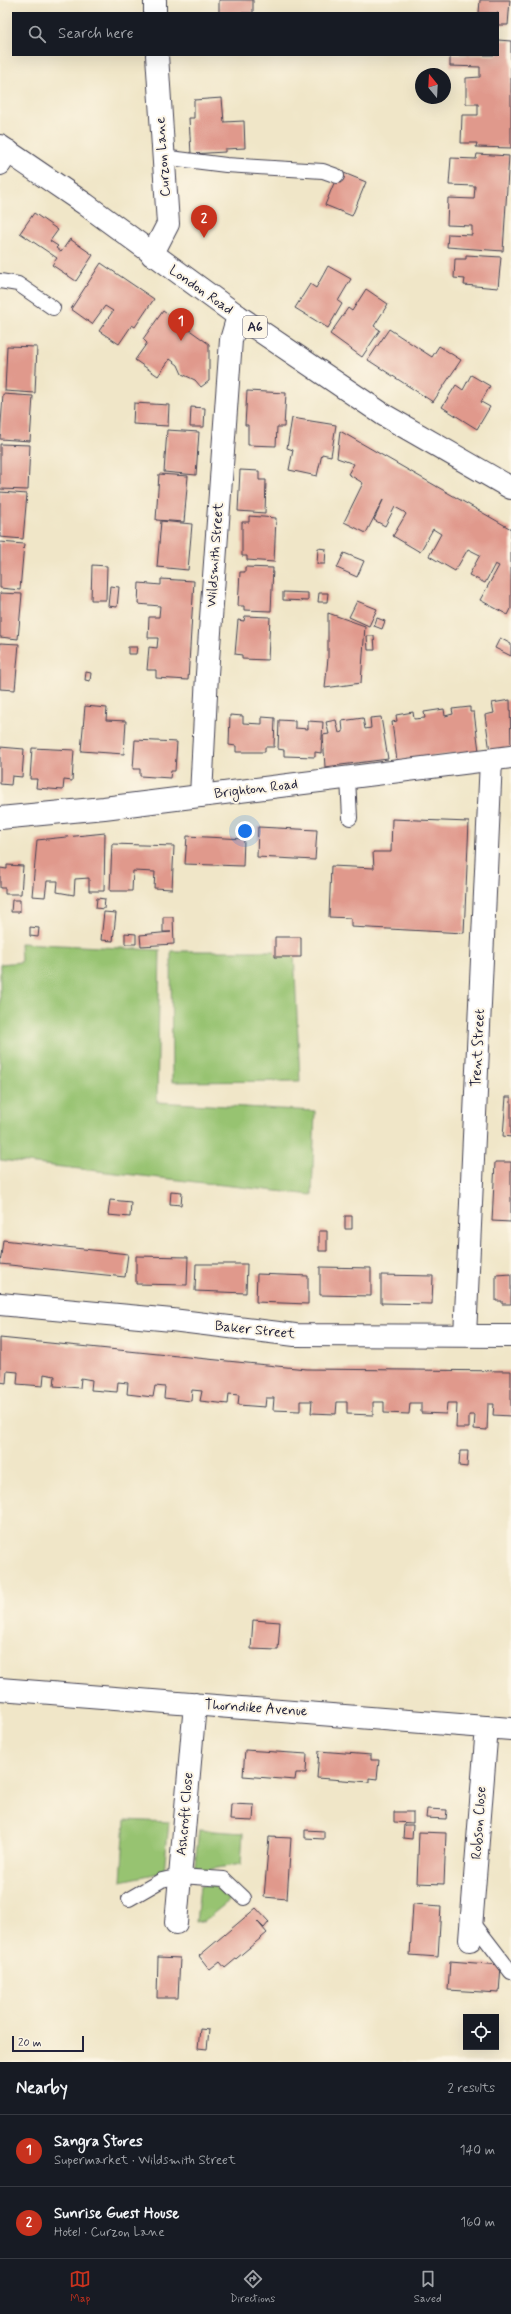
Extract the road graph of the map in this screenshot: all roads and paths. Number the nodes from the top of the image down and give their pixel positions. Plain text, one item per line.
1 (155, 0) edge
2 (155, 12) edge
3 (157, 56) edge
4 (3, 154) edge
5 (162, 156) junction
6 (337, 176) dead end
7 (152, 255) junction
8 (0, 281) edge
9 (52, 308) dead end
10 (238, 316) junction
11 (511, 488) edge
12 (501, 758) edge
13 (348, 778) junction
14 (201, 796) junction
15 (0, 818) edge
16 (350, 818) dead end
17 (0, 1304) edge
18 (465, 1336) junction
19 (511, 1336) edge
20 (0, 1689) edge
21 (195, 1704) junction
22 (486, 1727) junction
23 (511, 1729) edge
24 (180, 1876) junction
25 (244, 1898) dead end
26 (129, 1899) dead end
27 (176, 1923) dead end
28 (471, 1930) joint
29 (511, 1972) edge

1 - 2 street
3 - 5 street, Curzon Lane
4 - 7 street, London Road / A6
5 - 6 lane
5 - 7 street, Curzon Lane
7 - 10 street, London Road / A6
8 - 9 lane
10 - 11 street, London Road / A6
10 - 14 street, Wildsmith Street
12 - 13 street, Brighton Road
12 - 18 street, Trent Street
13 - 14 street, Brighton Road
13 - 16 lane
14 - 15 street, Brighton Road
17 - 18 street, Baker Street
18 - 19 street, Baker Street
20 - 21 street, Thorndike Avenue
21 - 22 street, Thorndike Avenue
21 - 24 street, Ashcroft Close
22 - 23 street, Thorndike Avenue
22 - 28 street, Robson Close
24 - 25 lane
24 - 26 lane
24 - 27 street, Ashcroft Close
28 - 29 lane, Robson Close

